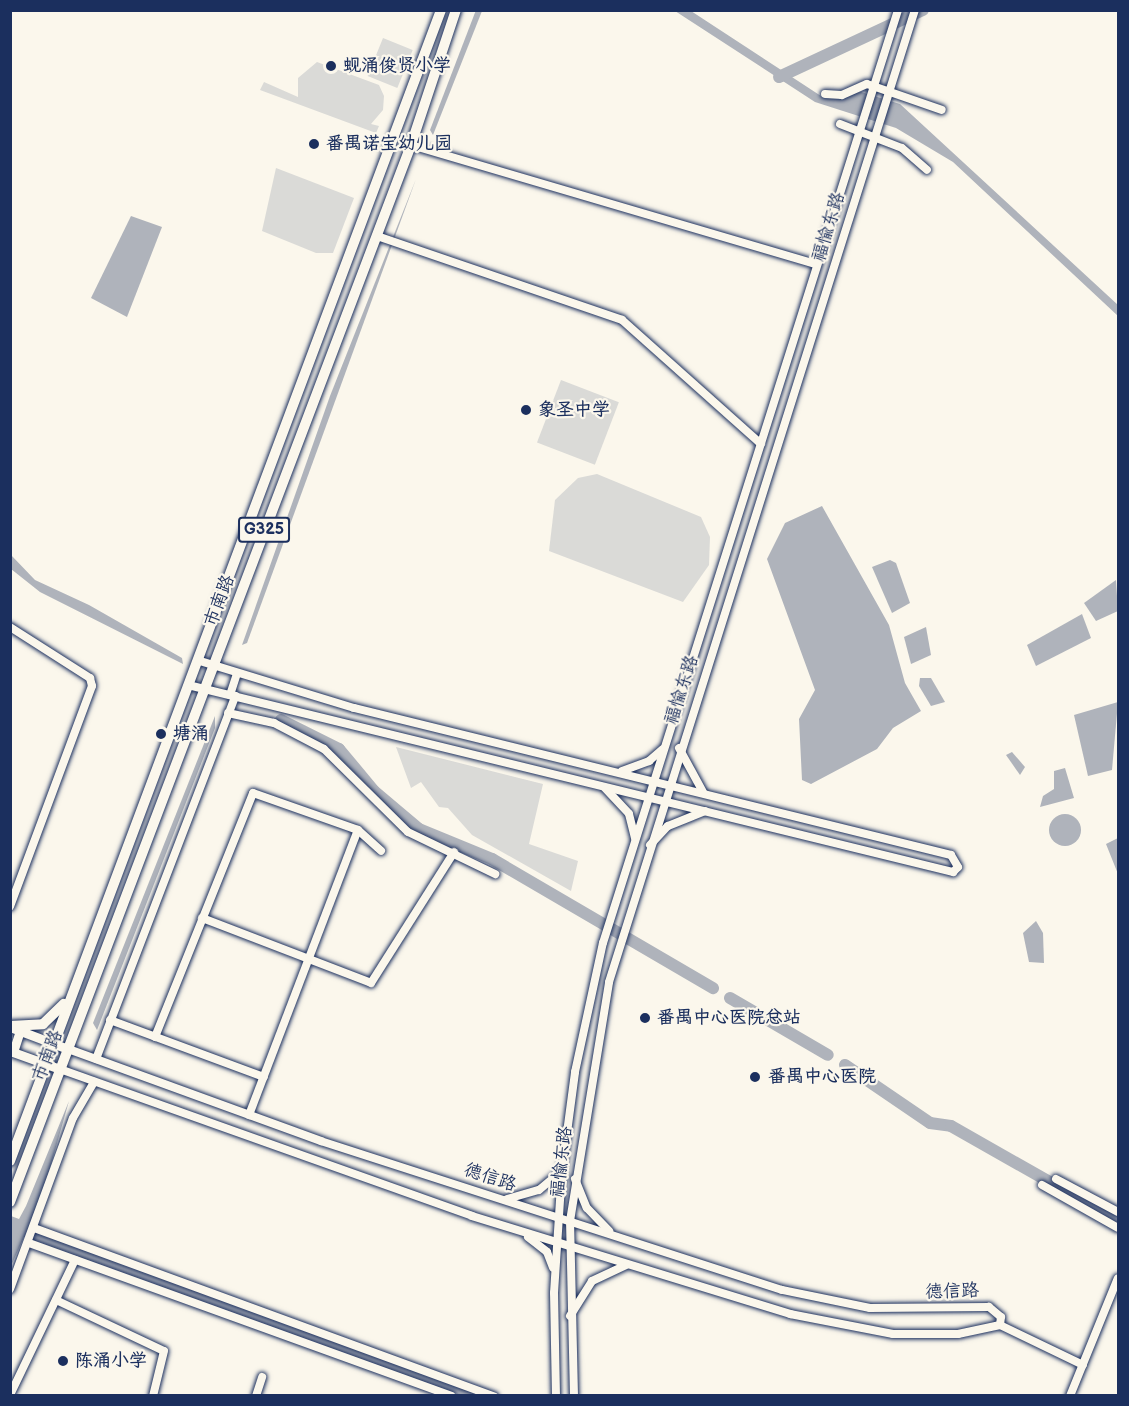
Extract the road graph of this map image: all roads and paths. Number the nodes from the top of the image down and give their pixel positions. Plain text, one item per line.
1 (441, 10) edge
2 (456, 10) edge
3 (898, 10) edge
4 (915, 10) edge
5 (873, 89) junction
6 (889, 92) junction
7 (825, 94) dead end
8 (942, 110) dead end
9 (840, 124) dead end
10 (859, 131) junction
11 (874, 136) junction
12 (411, 145) junction
13 (927, 170) dead end
14 (844, 176) junction
15 (859, 181) junction
16 (381, 238) junction
17 (816, 264) junction
18 (761, 444) junction
19 (10, 627) edge
20 (207, 637) junction
21 (222, 642) junction
22 (197, 660) junction
23 (213, 665) junction
24 (237, 673) junction
25 (188, 685) junction
26 (204, 689) junction
27 (232, 695) junction
28 (180, 706) junction
29 (195, 712) junction
30 (228, 713) junction
31 (664, 748) junction
32 (679, 748) junction
33 (617, 772) junction
34 (654, 781) junction
35 (667, 784) junction
36 (602, 785) junction
37 (704, 793) junction
38 (648, 797) junction
39 (663, 800) junction
40 (706, 811) junction
41 (358, 830) junction
42 (635, 840) junction
43 (649, 846) junction
44 (381, 851) dead end
45 (632, 851) junction
46 (454, 852) junction
47 (646, 855) junction
48 (495, 874) dead end
49 (10, 906) edge
50 (202, 918) junction
51 (309, 960) junction
52 (71, 993) junction
53 (110, 1020) junction
54 (14, 1028) edge
55 (155, 1037) junction
56 (53, 1043) junction
57 (68, 1049) junction
58 (12, 1051) edge
59 (96, 1059) junction
60 (46, 1064) junction
61 (60, 1070) junction
62 (264, 1077) junction
63 (94, 1082) junction
64 (249, 1115) junction
65 (10, 1161) edge
66 (562, 1170) junction
67 (575, 1177) junction
68 (1056, 1179) dead end
69 (1042, 1185) dead end
70 (505, 1200) junction
71 (10, 1202) edge
72 (1119, 1212) edge
73 (558, 1216) junction
74 (570, 1221) junction
75 (1119, 1228) edge
76 (34, 1229) junction
77 (518, 1231) junction
78 (612, 1234) junction
79 (30, 1241) junction
80 (556, 1243) junction
81 (568, 1247) junction
82 (75, 1260) junction
83 (626, 1264) junction
84 (555, 1276) junction
85 (1119, 1278) edge
86 (10, 1289) edge
87 (56, 1300) junction
88 (569, 1318) junction
89 (1000, 1325) junction
90 (1083, 1365) junction
91 (262, 1377) dead end
92 (10, 1395) edge
93 (153, 1395) edge
94 (256, 1395) edge
95 (451, 1395) edge
96 (494, 1395) edge
97 (556, 1395) edge
98 (574, 1395) edge
99 (1070, 1395) edge

1 - 20 highway, 市南路 / G325
2 - 12 highway, 市南路 / G325
3 - 5 street, 福愉东路
4 - 6 street, 福愉东路
5 - 6 street
5 - 7 street
5 - 10 street, 福愉东路
6 - 8 street
6 - 11 street, 福愉东路
9 - 10 street
10 - 11 street
10 - 14 street, 福愉东路
11 - 13 street
11 - 15 street, 福愉东路
12 - 16 highway, 市南路 / G325
12 - 17 street
14 - 15 street
14 - 17 street, 福愉东路
15 - 32 street, 福愉东路
16 - 18 street
16 - 21 highway, 市南路 / G325
17 - 18 street, 福愉东路
18 - 31 street, 福愉东路
19 - 49 street
20 - 21 highway
20 - 22 highway, 市南路 / G325
21 - 23 highway, 市南路 / G325
22 - 23 street
22 - 25 highway, 市南路 / G325
23 - 24 street
23 - 26 highway, 市南路 / G325
24 - 27 street
24 - 33 street
25 - 26 street
25 - 28 highway, 市南路 / G325
26 - 27 street
26 - 29 highway, 市南路 / G325
27 - 30 street
27 - 36 street
28 - 29 highway
28 - 52 highway, 市南路 / G325
29 - 57 highway, 市南路 / G325
30 - 46 street
30 - 53 street
31 - 33 street
31 - 34 street, 福愉东路
32 - 35 street, 福愉东路
32 - 37 street
33 - 34 street
34 - 35 street
34 - 38 street, 福愉东路
35 - 37 street
35 - 39 street, 福愉东路
36 - 38 street
36 - 42 street
37 - 40 street
38 - 39 street
38 - 42 street, 福愉东路
39 - 40 street
39 - 43 street, 福愉东路
40 - 43 street
41 - 44 street
41 - 50 street
41 - 51 street
42 - 45 street, 福愉东路
43 - 47 street, 福愉东路
45 - 47 street
45 - 66 street, 福愉东路
46 - 48 street
46 - 51 street
47 - 67 street, 福愉东路
50 - 51 street
50 - 55 street
51 - 62 street
52 - 54 highway
52 - 56 highway, 市南路 / G325
53 - 55 street
53 - 59 street
54 - 56 main road, 德信路
54 - 58 main road
55 - 62 street
56 - 57 main road, 德信路
56 - 60 highway, 市南路 / G325
57 - 59 street, 德信路
57 - 61 highway, 市南路 / G325
58 - 60 main road
59 - 64 street, 德信路
60 - 61 main road
60 - 65 highway, 市南路 / G325
61 - 63 street
61 - 71 highway, 市南路 / G325
62 - 64 street
63 - 76 street
63 - 77 street
64 - 70 street, 德信路
66 - 70 street
66 - 73 street, 福愉东路
67 - 74 street, 福愉东路
67 - 78 street
68 - 72 street
69 - 75 street
70 - 73 street, 德信路
73 - 74 street, 德信路
73 - 80 street, 福愉东路
74 - 78 street, 德信路
74 - 81 street, 福愉东路
76 - 79 street
76 - 96 street
77 - 80 street
77 - 84 street
78 - 89 street, 德信路
79 - 82 street
79 - 86 street
80 - 81 street
80 - 84 street, 福愉东路
81 - 83 street
81 - 88 street, 福愉东路
82 - 87 street
82 - 95 street
83 - 88 street
83 - 89 street
84 - 97 street, 福愉东路
85 - 90 street
87 - 92 street
87 - 93 street
88 - 98 street, 福愉东路
89 - 90 street
90 - 99 street
91 - 94 street

